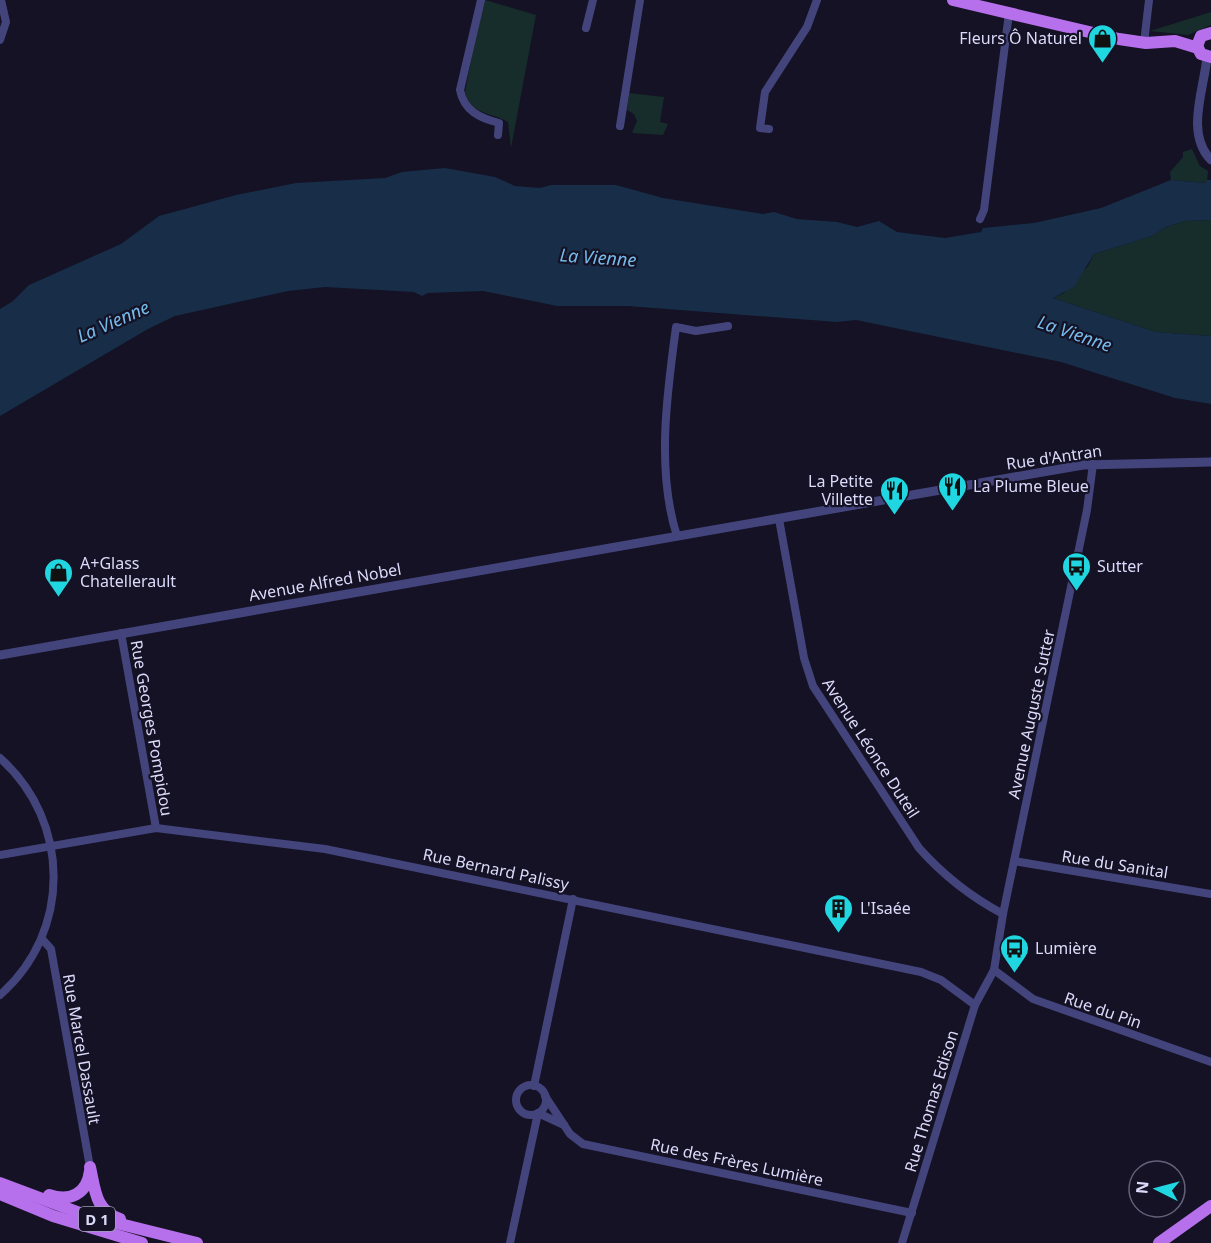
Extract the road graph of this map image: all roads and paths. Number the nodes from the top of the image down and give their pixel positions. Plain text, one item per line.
1 (2, 0) edge
2 (481, 0) edge
3 (593, 0) edge
4 (640, 0) edge
5 (817, 0) edge
6 (953, 0) edge
7 (982, 0) edge
8 (1149, 0) edge
9 (1009, 13) junction
10 (586, 28) dead end
11 (0, 39) edge
12 (1143, 40) junction
13 (1207, 42) edge
14 (620, 126) dead end
15 (770, 129) dead end
16 (498, 135) dead end
17 (1208, 157) edge
18 (980, 219) dead end
19 (728, 326) dead end
20 (1211, 462) edge
21 (1093, 464) junction
22 (779, 519) junction
23 (677, 536) junction
24 (655, 540) joint
25 (121, 633) junction
26 (0, 655) edge
27 (0, 758) edge
28 (156, 828) junction
29 (52, 846) junction
30 (0, 855) edge
31 (1014, 861) junction
32 (1211, 894) edge
33 (573, 899) junction
34 (1003, 914) junction
35 (42, 939) junction
36 (994, 970) junction
37 (0, 995) edge
38 (975, 1005) junction
39 (1211, 1062) edge
40 (534, 1086) junction
41 (544, 1096) junction
42 (538, 1113) junction
43 (564, 1125) junction
44 (90, 1167) junction
45 (0, 1176) edge
46 (0, 1183) edge
47 (0, 1194) edge
48 (1211, 1206) edge
49 (912, 1213) junction
50 (142, 1243) edge
51 (198, 1243) edge
52 (510, 1243) edge
53 (902, 1243) edge
54 (1159, 1243) edge

1 - 11 street
2 - 16 street
3 - 10 street
4 - 14 street
5 - 15 street
6 - 9 main road
7 - 12 main road
8 - 12 street
9 - 12 main road
9 - 18 street
12 - 13 main road
13 - 17 street
19 - 23 street
20 - 21 street, Rue d'Antran
21 - 22 street, Rue d'Antran
21 - 31 street, Avenue Auguste Sutter
22 - 23 street, Rue d'Antran
22 - 34 street, Avenue Léonce Duteil
23 - 24 street, Rue d'Antran
24 - 25 street, Avenue Alfred Nobel
25 - 26 street, Avenue Alfred Nobel
25 - 28 street, Rue Georges Pompidou
27 - 29 street
28 - 29 street, Rue Bernard Palissy
28 - 33 street, Rue Bernard Palissy
29 - 30 street, Rue Bernard Palissy
29 - 35 street
31 - 32 street, Rue du Sanital
31 - 34 street, Avenue Auguste Sutter
33 - 38 street, Rue Bernard Palissy
33 - 40 street
34 - 36 street, Avenue Auguste Sutter
35 - 37 street
35 - 44 street, Rue Marcel Dassault
36 - 38 street, Rue Thomas Edison
36 - 39 street, Rue du Pin
38 - 49 street, Rue Thomas Edison
40 - 41 street
40 - 42 street
41 - 42 street
41 - 43 street, Rue des Frères Lumière
42 - 43 street, Rue des Frères Lumière
42 - 52 street
43 - 49 street, Rue des Frères Lumière
44 - 45 main road
44 - 51 main road
46 - 51 main road, D 1
47 - 50 main road, D 1
48 - 54 main road
49 - 53 street, Rue Thomas Edison

